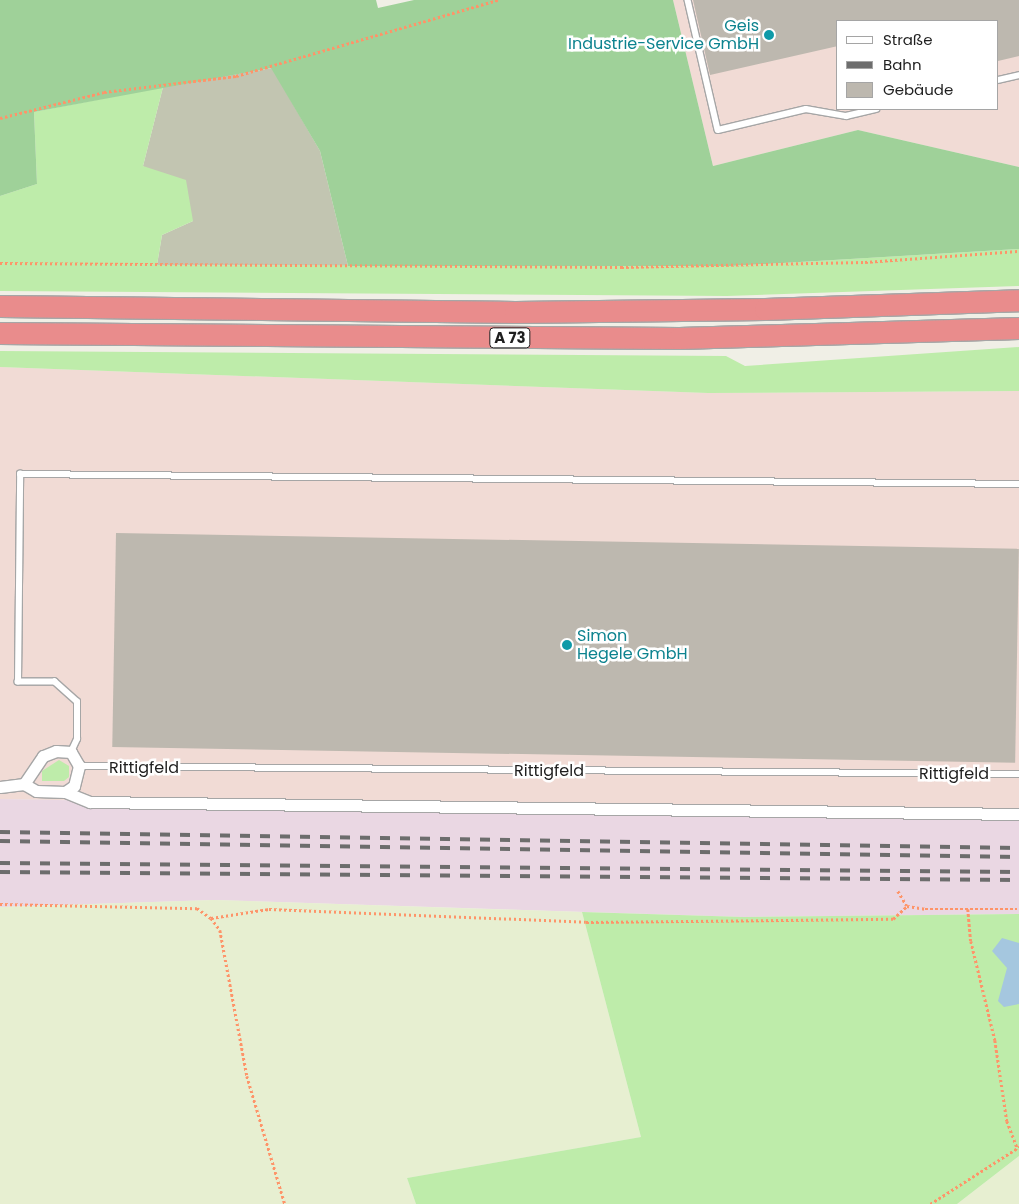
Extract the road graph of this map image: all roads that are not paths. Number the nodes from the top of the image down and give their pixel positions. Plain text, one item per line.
1 (688, 0) edge
2 (1019, 75) edge
3 (999, 80) edge
4 (872, 110) edge
5 (1019, 300) edge
6 (0, 306) edge
7 (1019, 328) edge
8 (0, 334) edge
9 (1019, 484) edge
10 (71, 752) junction
11 (79, 766) junction
12 (1019, 774) edge
13 (24, 784) junction
14 (0, 788) edge
15 (65, 792) junction
16 (1019, 814) edge

1 - 4 lane
2 - 3 lane
5 - 6 highway, A 73
7 - 8 highway, A 73
9 - 10 lane
10 - 11 street
10 - 13 street
11 - 12 lane, Rittigfeld
11 - 15 street
13 - 14 street
13 - 15 street
15 - 16 street

